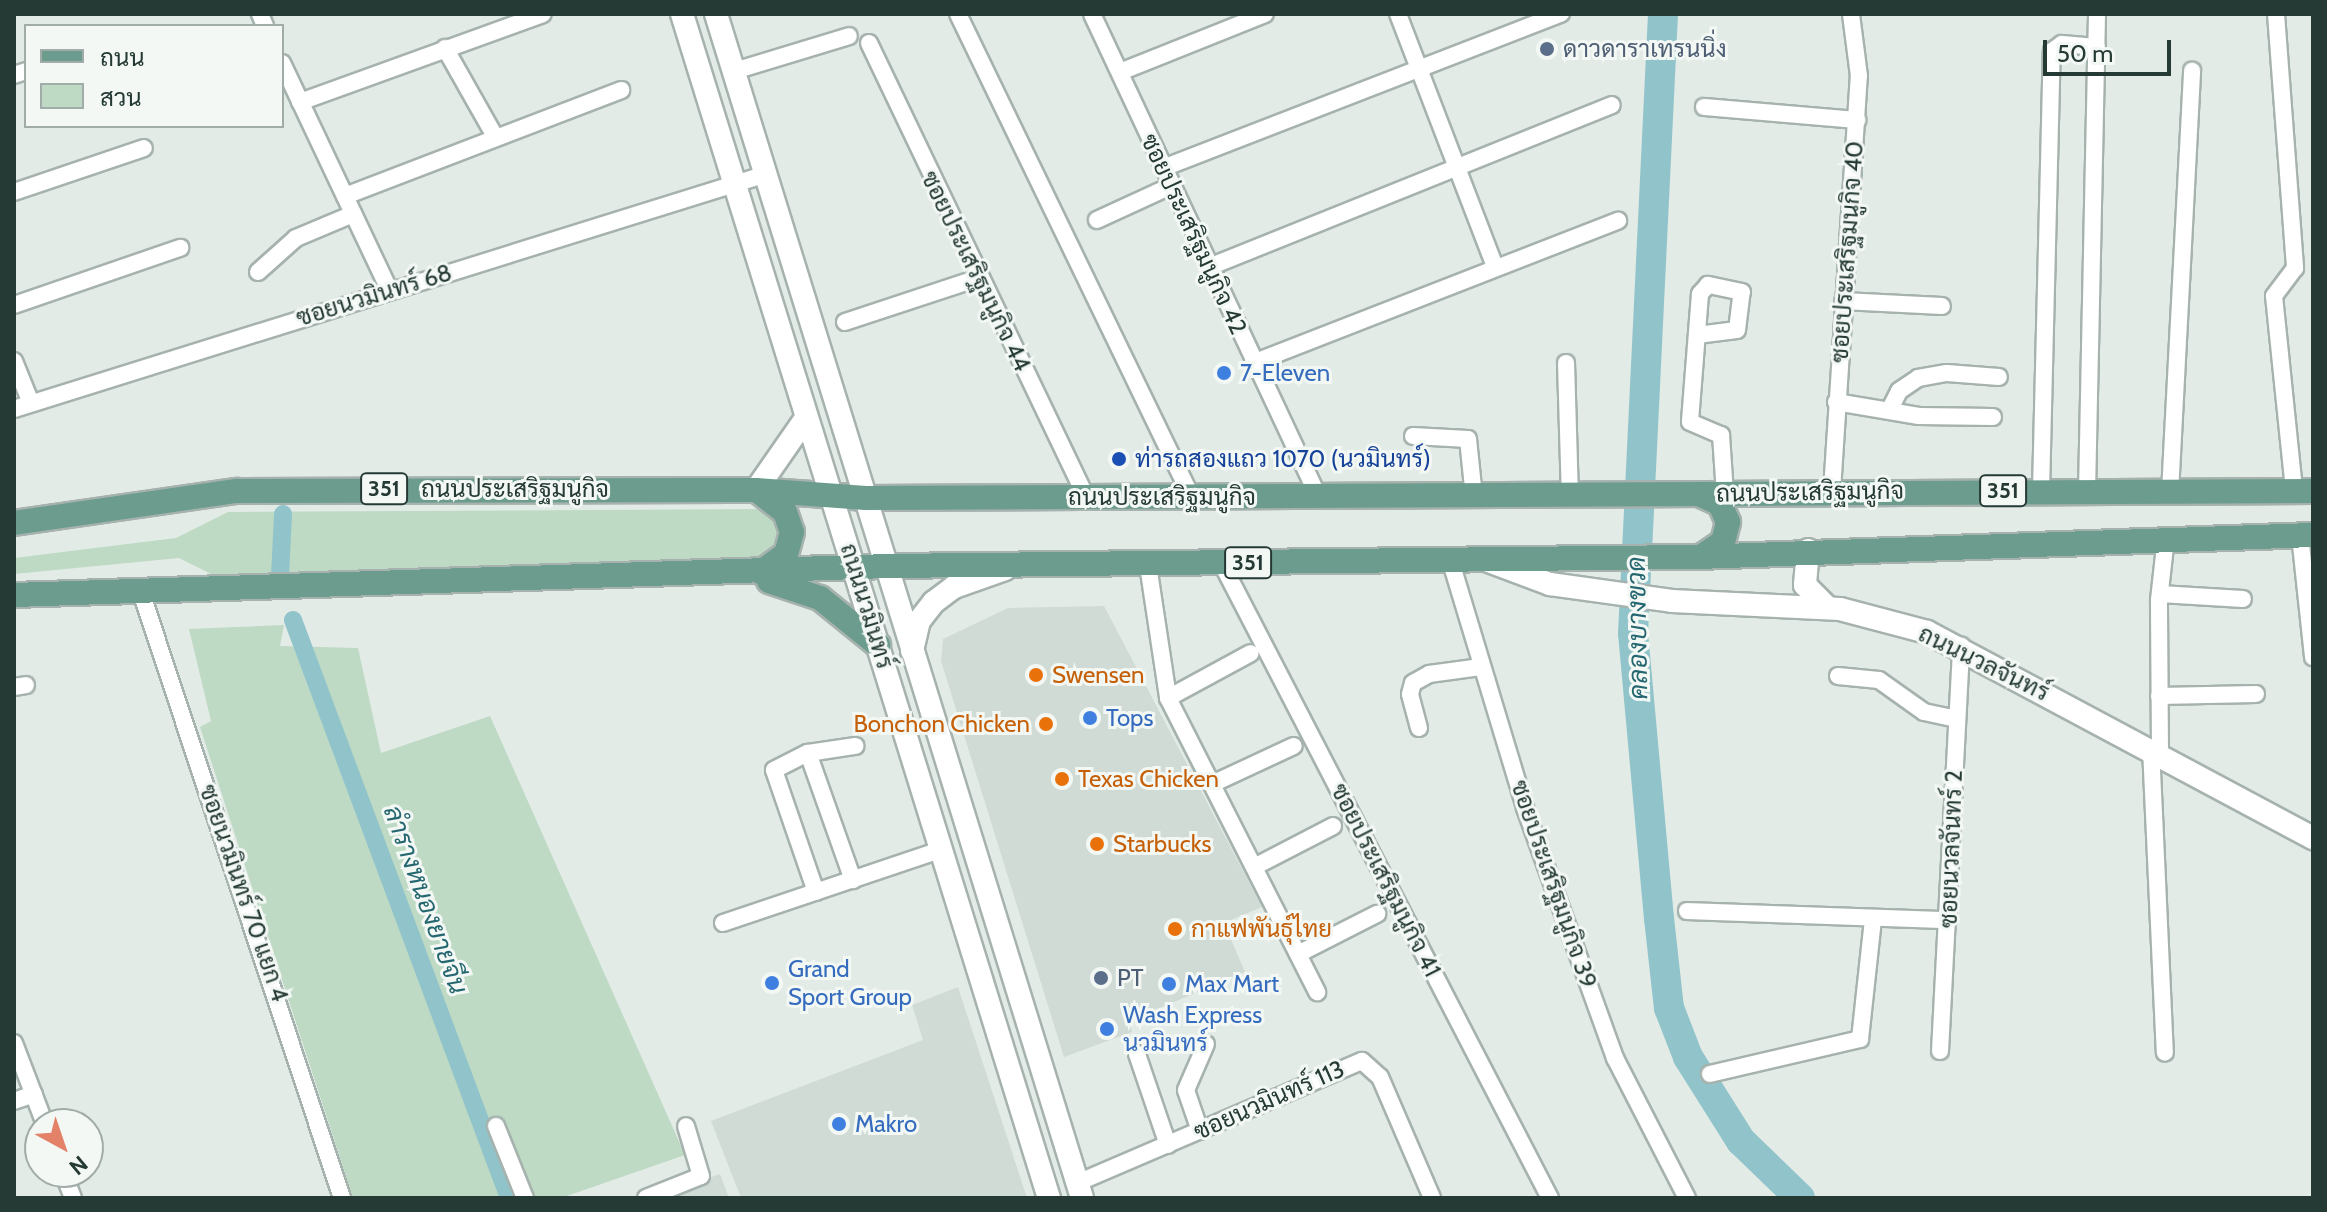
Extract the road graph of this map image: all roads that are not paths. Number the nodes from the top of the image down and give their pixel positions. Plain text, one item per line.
1 (543, 14) edge
2 (682, 14) edge
3 (716, 14) edge
4 (958, 14) edge
5 (1092, 14) edge
6 (1265, 14) edge
7 (1398, 14) edge
8 (1561, 14) edge
9 (1851, 14) edge
10 (2097, 14) edge
11 (2276, 14) edge
12 (1230, 20) edge
13 (849, 36) dead end
14 (869, 43) dead end
15 (2097, 47) junction
16 (445, 48) junction
17 (284, 67) edge
18 (734, 71) junction
19 (1417, 71) junction
20 (2192, 71) dead end
21 (1120, 72) junction
22 (621, 90) dead end
23 (300, 102) junction
24 (1612, 105) dead end
25 (1704, 107) dead end
26 (1857, 120) junction
27 (496, 138) junction
28 (144, 148) dead end
29 (1460, 163) junction
30 (1163, 168) junction
31 (766, 174) junction
32 (735, 184) junction
33 (1171, 186) junction
34 (14, 192) edge
35 (345, 196) junction
36 (353, 214) junction
37 (1097, 220) dead end
38 (1618, 221) dead end
39 (180, 248) dead end
40 (1209, 267) junction
41 (1495, 267) junction
42 (258, 272) dead end
43 (978, 278) junction
44 (389, 289) junction
45 (1843, 301) junction
46 (14, 305) edge
47 (1942, 306) dead end
48 (845, 322) dead end
49 (1697, 335) dead end
50 (14, 361) edge
51 (1253, 363) junction
52 (1566, 363) dead end
53 (1999, 377) dead end
54 (1836, 402) junction
55 (22, 406) edge
56 (1890, 409) junction
57 (1993, 417) dead end
58 (806, 418) junction
59 (1413, 436) dead end
60 (756, 490) junction
61 (1832, 491) junction
62 (2041, 491) junction
63 (2304, 491) edge
64 (2087, 492) junction
65 (1693, 493) junction
66 (1725, 493) junction
67 (2170, 493) junction
68 (832, 496) junction
69 (1191, 496) junction
70 (1318, 496) junction
71 (1086, 497) junction
72 (1474, 497) junction
73 (1580, 497) junction
74 (866, 498) junction
75 (14, 523) edge
76 (2307, 535) edge
77 (2166, 538) junction
78 (1808, 550) junction
79 (1698, 557) junction
80 (1450, 559) junction
81 (1483, 559) junction
82 (1222, 564) junction
83 (1148, 565) junction
84 (887, 566) junction
85 (857, 567) junction
86 (1014, 567) junction
87 (747, 575) junction
88 (140, 589) junction
89 (2160, 594) junction
90 (14, 595) edge
91 (2243, 599) dead end
92 (1827, 607) junction
93 (878, 645) junction
94 (1961, 646) junction
95 (1251, 653) dead end
96 (912, 654) junction
97 (2313, 657) edge
98 (1481, 667) junction
99 (1838, 676) dead end
100 (2256, 694) dead end
101 (2159, 696) junction
102 (1168, 698) junction
103 (1956, 719) junction
104 (1419, 728) dead end
105 (855, 746) dead end
106 (1294, 746) dead end
107 (2156, 750) junction
108 (808, 753) junction
109 (1212, 784) junction
110 (1333, 826) dead end
111 (2313, 838) edge
112 (940, 850) junction
113 (1254, 867) junction
114 (853, 880) junction
115 (816, 892) junction
116 (1687, 911) dead end
117 (1377, 914) dead end
118 (1873, 919) junction
119 (1948, 920) junction
120 (723, 923) dead end
121 (1298, 954) junction
122 (1317, 992) dead end
123 (14, 1043) edge
124 (1206, 1044) dead end
125 (1940, 1051) dead end
126 (2165, 1053) dead end
127 (1137, 1054) dead end
128 (1710, 1074) dead end
129 (34, 1094) junction
130 (14, 1101) edge
131 (39, 1108) edge
132 (496, 1126) dead end
133 (686, 1126) dead end
134 (1200, 1131) junction
135 (1168, 1145) junction
136 (1079, 1190) edge
137 (342, 1198) edge
138 (525, 1198) edge
139 (646, 1198) edge
140 (1049, 1198) edge
141 (1432, 1198) edge
142 (1550, 1198) edge
143 (1687, 1198) edge

1 - 16 street
2 - 32 main road, ถนนนวมินทร์
3 - 18 main road, ถนนนวมินทร์
4 - 69 street
5 - 21 street, ซอยประเสริฐมนูกิจ 42
6 - 12 street
7 - 19 street
8 - 19 street
9 - 26 street, ซอยประเสริฐมนูกิจ 40
10 - 15 street
11 - 63 street
12 - 21 street
13 - 18 street
14 - 43 street, ซอยประเสริฐมนูกิจ 44
15 - 62 street
15 - 64 street
16 - 23 street
16 - 27 street
17 - 23 street
18 - 31 main road, ถนนนวมินทร์
19 - 29 street
19 - 30 street
20 - 67 street
21 - 30 street, ซอยประเสริฐมนูกิจ 42
22 - 27 street
23 - 35 street
24 - 29 street
25 - 26 street
26 - 45 street, ซอยประเสริฐมนูกิจ 40
27 - 35 street
28 - 34 street
29 - 40 street
29 - 41 street
30 - 33 street, ซอยประเสริฐมนูกิจ 42
31 - 32 street, ซอยนวมินทร์ 68
31 - 74 main road, ถนนนวมินทร์
32 - 44 street, ซอยนวมินทร์ 68
32 - 58 main road, ถนนนวมินทร์
33 - 37 street
33 - 40 street, ซอยประเสริฐมนูกิจ 42
35 - 36 street
36 - 42 street
36 - 44 street
38 - 41 street
39 - 46 street
40 - 51 street, ซอยประเสริฐมนูกิจ 42
41 - 51 street
43 - 48 street
43 - 71 street, ซอยประเสริฐมนูกิจ 44
44 - 55 street, ซอยนวมินทร์ 68
45 - 47 street
45 - 54 street, ซอยประเสริฐมนูกิจ 40
49 - 66 street
50 - 55 street
51 - 70 street, ซอยประเสริฐมนูกิจ 42
52 - 73 street
53 - 56 street
54 - 56 street
54 - 61 street, ซอยประเสริฐมนูกิจ 40
56 - 57 street
58 - 60 main road
58 - 68 main road, ถนนนวมินทร์
59 - 72 street
60 - 68 main road, ถนนประเสริฐมนูกิจ / 351
60 - 75 main road, ถนนประเสริฐมนูกิจ / 351
60 - 87 main road
61 - 62 main road, ถนนประเสริฐมนูกิจ / 351
61 - 66 main road, ถนนประเสริฐมนูกิจ / 351
62 - 64 main road, ถนนประเสริฐมนูกิจ / 351
63 - 67 main road, ถนนประเสริฐมนูกิจ / 351
64 - 67 main road, ถนนประเสริฐมนูกิจ / 351
65 - 66 main road, ถนนประเสริฐมนูกิจ / 351
65 - 73 main road, ถนนประเสริฐมนูกิจ / 351
65 - 79 main road
68 - 74 main road, ถนนประเสริฐมนูกิจ / 351
68 - 85 main road, ถนนนวมินทร์
69 - 70 main road, ถนนประเสริฐมนูกิจ / 351
69 - 71 main road, ถนนประเสริฐมนูกิจ / 351
70 - 72 main road, ถนนประเสริฐมนูกิจ / 351
71 - 74 main road, ถนนประเสริฐมนูกิจ / 351
72 - 73 main road, ถนนประเสริฐมนูกิจ / 351
74 - 84 main road, ถนนนวมินทร์
76 - 77 main road, 351
76 - 97 street
77 - 78 main road, 351
77 - 89 street
78 - 79 main road, 351
78 - 92 main road
79 - 81 main road, 351
80 - 81 main road, 351
80 - 82 main road, 351
80 - 98 street, ซอยประเสริฐมนูกิจ 39
81 - 92 main road, ถนนนวลจันทร์
82 - 83 main road, 351
82 - 142 street, ซอยประเสริฐมนูกิจ 41
83 - 86 main road, 351
83 - 102 street
84 - 85 main road, 351
84 - 86 main road, 351
84 - 96 main road, ถนนนวมินทร์
85 - 87 main road, 351
85 - 93 main road, ถนนนวมินทร์
86 - 96 main road
87 - 88 main road, 351
87 - 93 main road
88 - 90 main road, 351
88 - 137 street, ซอยนวมินทร์ 70 แยก 4
89 - 91 street
89 - 101 street
92 - 94 main road, ถนนนวลจันทร์
93 - 112 main road, ถนนนวมินทร์
94 - 103 street, ซอยนวลจันทร์ 2
94 - 107 main road, ถนนนวลจันทร์
95 - 102 street
96 - 136 main road, ถนนนวมินทร์
98 - 104 street
98 - 143 street, ซอยประเสริฐมนูกิจ 39
99 - 103 street
100 - 101 street
101 - 107 street
102 - 109 street
103 - 119 street, ซอยนวลจันทร์ 2
105 - 108 street
106 - 109 street
107 - 111 main road, ถนนนวลจันทร์
107 - 126 street
108 - 114 street
108 - 115 street
109 - 113 street
110 - 113 street
112 - 114 street
112 - 140 main road, ถนนนวมินทร์
113 - 121 street
114 - 115 street
115 - 120 street
116 - 118 street
117 - 121 street
118 - 119 street
118 - 128 street
119 - 125 street, ซอยนวลจันทร์ 2
121 - 122 street
123 - 129 street
124 - 134 street
127 - 135 street
129 - 130 street
129 - 131 street
132 - 138 street
133 - 139 street
134 - 135 street, ซอยนวมินทร์ 113
134 - 141 street, ซอยนวมินทร์ 113
135 - 136 street, ซอยนวมินทร์ 113

